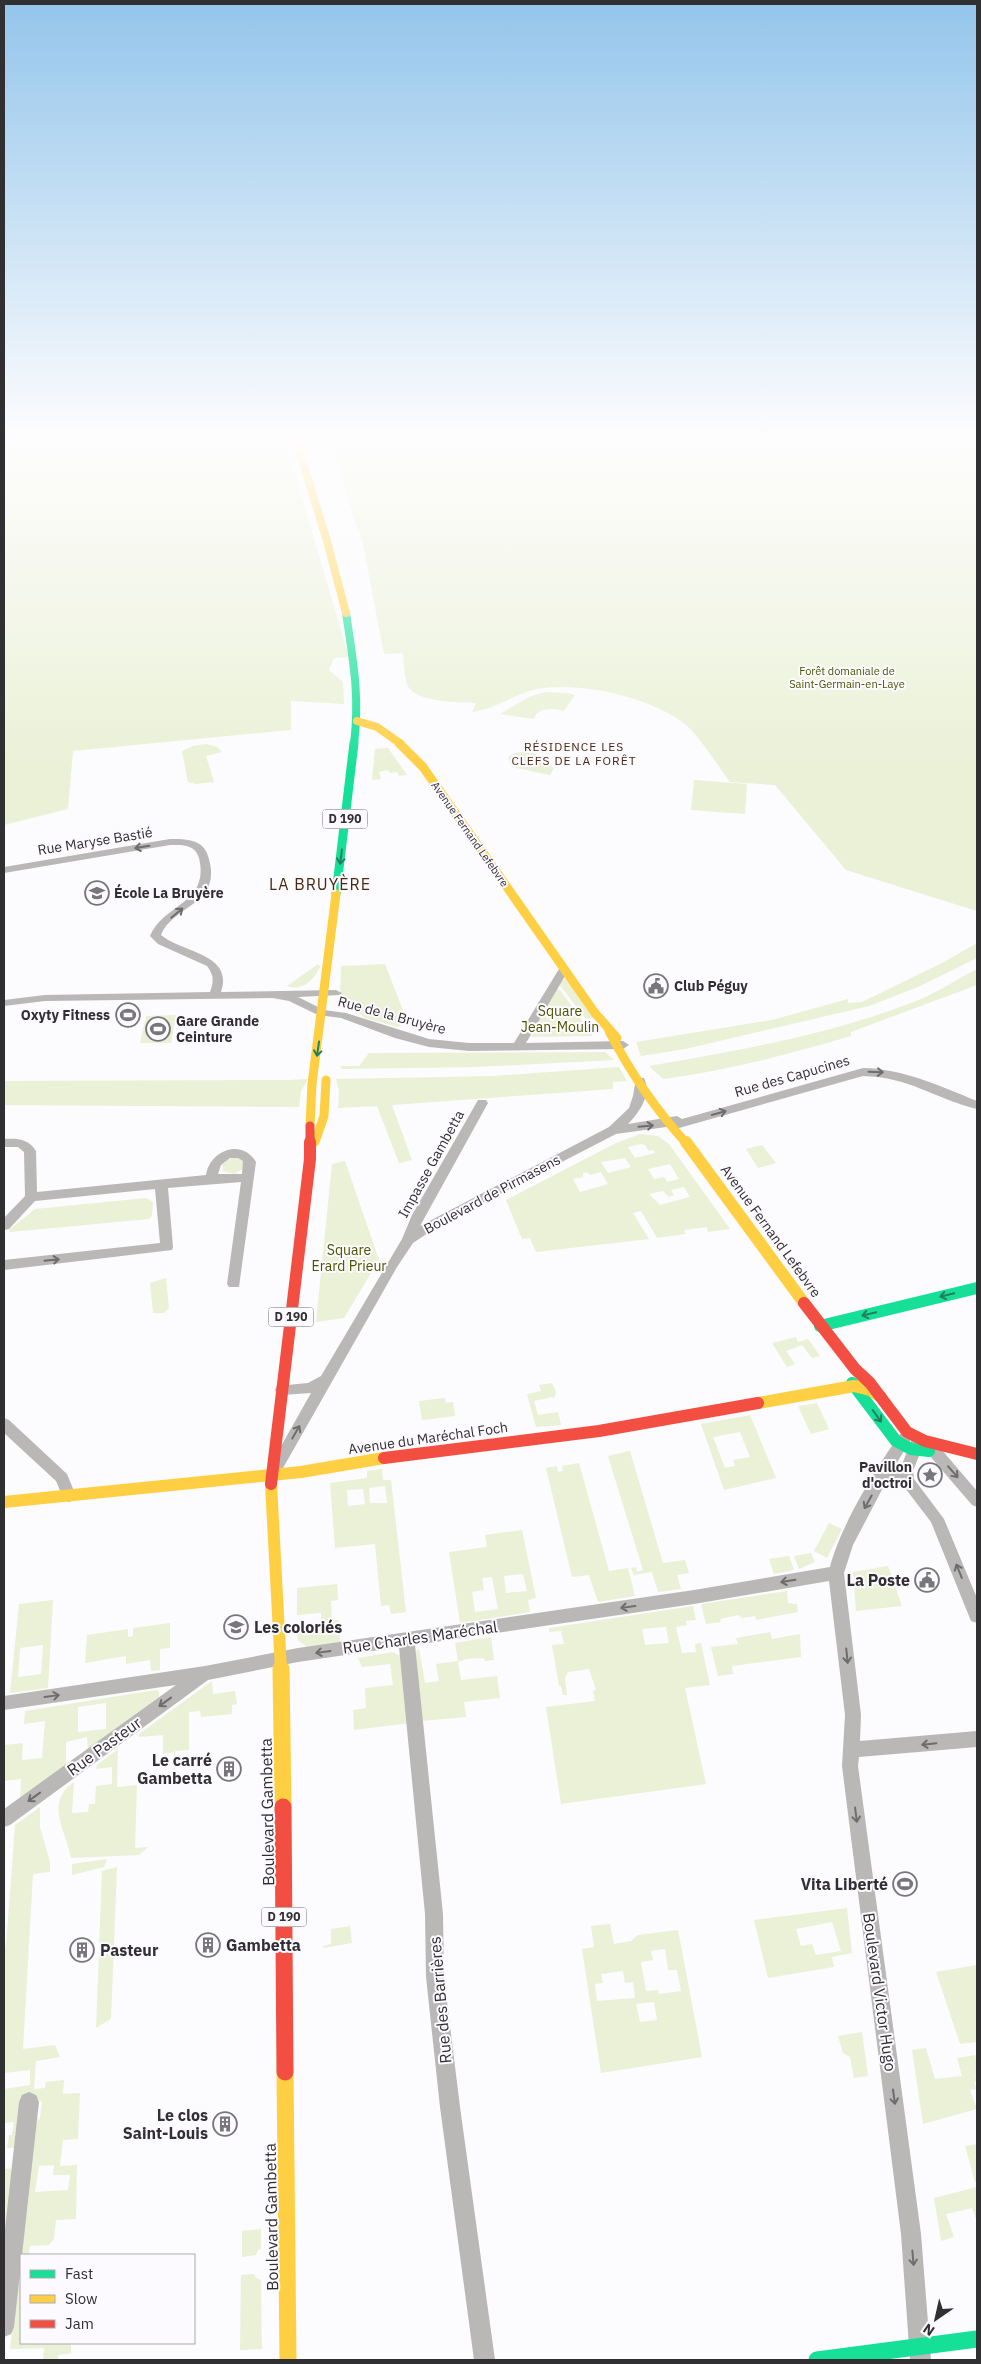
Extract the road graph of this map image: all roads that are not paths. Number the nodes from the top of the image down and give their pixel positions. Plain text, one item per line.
1 (328, 550) edge
2 (336, 550) edge
3 (362, 724) junction
4 (4, 870) edge
5 (343, 934) dead end
6 (328, 968) junction
7 (564, 969) junction
8 (338, 978) dead end
9 (215, 995) junction
10 (296, 996) junction
11 (4, 1003) edge
12 (330, 1003) junction
13 (333, 1029) dead end
14 (619, 1045) junction
15 (518, 1046) junction
16 (327, 1072) dead end
17 (640, 1081) junction
18 (482, 1103) dead end
19 (977, 1105) edge
20 (676, 1123) junction
21 (613, 1130) junction
22 (4, 1143) edge
23 (310, 1159) junction
24 (247, 1178) junction
25 (212, 1179) junction
26 (161, 1184) junction
27 (31, 1197) junction
28 (4, 1226) edge
29 (408, 1240) junction
30 (4, 1265) edge
31 (234, 1284) dead end
32 (977, 1288) edge
33 (821, 1327) junction
34 (855, 1369) junction
35 (326, 1380) junction
36 (854, 1386) junction
37 (282, 1390) junction
38 (881, 1397) junction
39 (4, 1424) edge
40 (910, 1441) junction
41 (933, 1447) junction
42 (977, 1454) edge
43 (885, 1472) junction
44 (271, 1475) junction
45 (907, 1482) junction
46 (69, 1496) junction
47 (977, 1501) edge
48 (4, 1502) edge
49 (836, 1573) junction
50 (977, 1616) edge
51 (406, 1639) junction
52 (281, 1658) junction
53 (204, 1673) junction
54 (4, 1703) edge
55 (977, 1739) edge
56 (850, 1748) junction
57 (4, 1819) edge
58 (29, 2102) dead end
59 (4, 2328) edge
60 (977, 2339) edge
61 (920, 2354) edge
62 (288, 2360) edge
63 (484, 2360) edge
64 (817, 2360) edge

1 - 3 main road, D 190
2 - 3 main road, D 190
3 - 5 main road, D 190
3 -> 6 main road, D 190
3 - 7 main road, Avenue Fernand Lefebvre
9 -> 4 street, Rue Maryse Bastié
6 - 10 street
6 - 12 main road, D 190
7 - 14 main road, Avenue Fernand Lefebvre
7 - 15 street
8 - 12 main road, D 190
9 - 10 street, Rue de la Bruyère
9 - 11 street, Rue de la Bruyère
10 - 12 street, Rue de la Bruyère
10 - 12 street, Rue de la Bruyère
12 - 13 main road, D 190
12 - 15 street, Rue de la Bruyère
12 -> 23 main road, D 190
14 - 15 street, Rue de la Bruyère
14 - 17 main road, Avenue Fernand Lefebvre
14 - 20 main road, Avenue Fernand Lefebvre
16 - 23 main road, D 190
17 - 20 main road, Avenue Fernand Lefebvre
17 - 21 street, Boulevard de Pirmasens
18 - 29 street, Impasse Gambetta
20 -> 19 street, Rue des Capucines
21 -> 20 street, Boulevard de Pirmasens
20 - 33 main road, Avenue Fernand Lefebvre
21 - 29 street, Boulevard de Pirmasens
22 - 27 street
23 - 37 main road, D 190
24 - 25 street
24 - 25 street
24 - 31 street
25 - 26 street
26 - 27 street
30 -> 26 street
27 - 28 street
29 - 35 street, Boulevard de Pirmasens
32 -> 33 main road
33 - 34 main road, Avenue Fernand Lefebvre
33 - 36 main road, Avenue Fernand Lefebvre
34 - 36 main road
34 - 38 main road, Avenue Fernand Lefebvre
35 - 37 street
44 -> 35 street, Boulevard de Pirmasens
36 - 38 main road
36 -> 40 main road, Avenue Fernand Lefebvre
36 - 44 main road, Avenue du Maréchal Foch
37 - 44 main road, D 190
38 - 40 main road, Avenue Fernand Lefebvre
39 - 46 street
40 - 41 main road
40 - 43 street, Boulevard Victor Hugo
40 - 45 street
41 - 42 main road
41 -> 47 street
43 - 45 street
43 -> 49 street, Boulevard Victor Hugo
44 - 46 main road, Avenue du Maréchal Foch
44 - 52 main road, Boulevard Gambetta / D 190
50 -> 45 street
46 - 48 main road, Avenue du Maréchal Foch
49 -> 51 street, Rue Charles Maréchal
49 -> 56 street, Boulevard Victor Hugo
51 -> 52 street, Rue Charles Maréchal
51 - 63 street, Rue des Barrières
52 - 53 street, Rue Charles Maréchal
52 - 62 main road, Boulevard Gambetta / D 190
54 -> 53 street, Rue Charles Maréchal
53 -> 57 street, Rue Pasteur
55 -> 56 street
56 -> 61 street, Boulevard Victor Hugo
58 - 59 street
60 - 61 main road
61 - 64 main road

